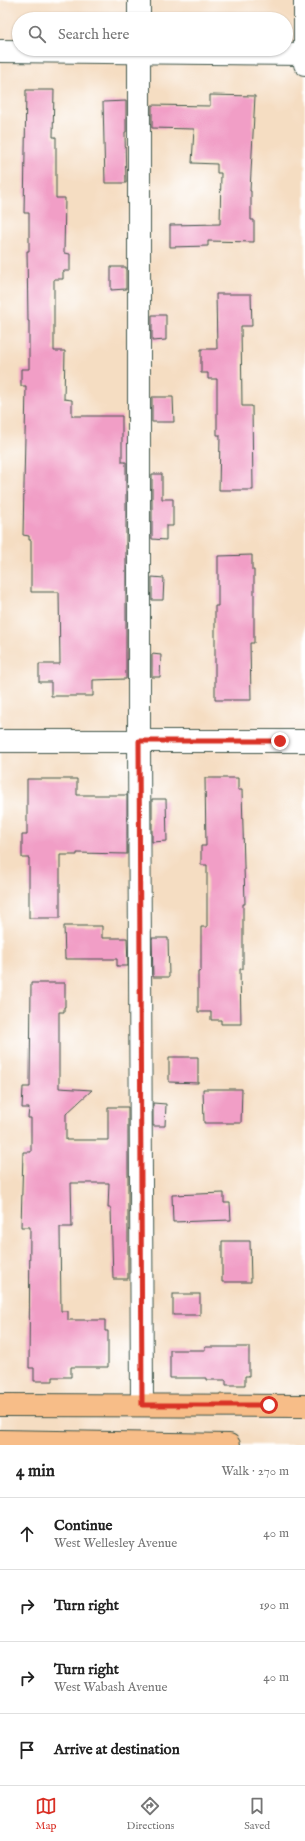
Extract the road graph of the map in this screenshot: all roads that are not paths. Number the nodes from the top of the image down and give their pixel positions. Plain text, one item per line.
1 (139, 0) edge
2 (305, 0) edge
3 (139, 12) edge
4 (0, 51) edge
5 (12, 51) edge
6 (293, 54) edge
7 (305, 54) edge
8 (139, 56) edge
9 (305, 64) edge
10 (0, 741) edge
11 (139, 741) junction
12 (305, 741) edge
13 (0, 1405) edge
14 (142, 1405) junction
15 (305, 1406) edge
16 (0, 1441) edge
17 (142, 1444) edge
18 (229, 1445) edge

1 - 3 street
2 - 7 street
4 - 5 street
6 - 7 street
7 - 9 street
8 - 11 street
10 - 11 street
11 - 12 street
11 - 14 street
13 - 14 main road
14 - 15 main road
16 - 17 main road
17 - 18 main road

